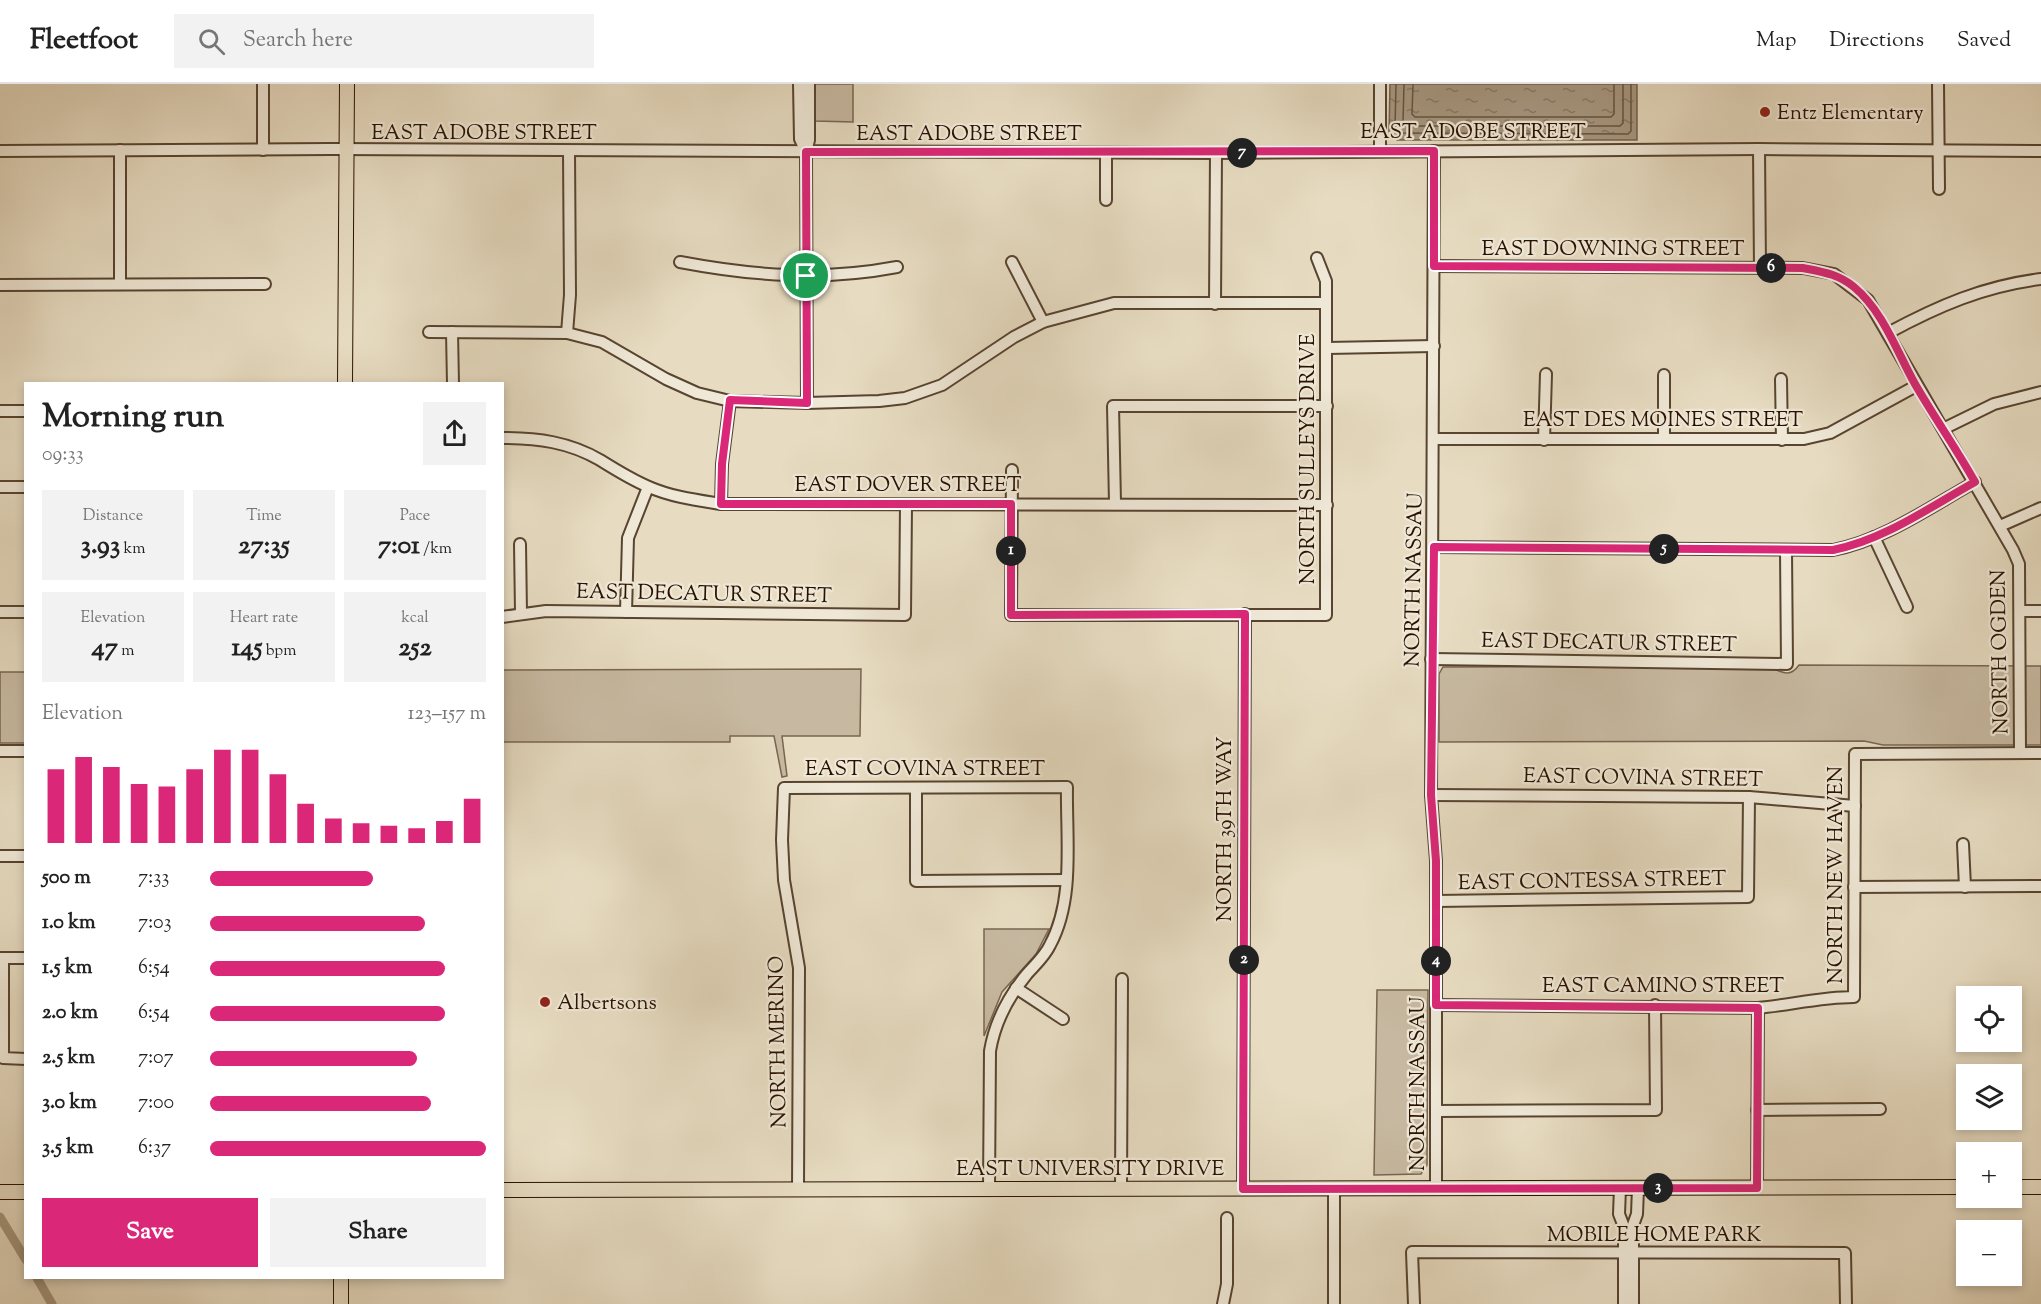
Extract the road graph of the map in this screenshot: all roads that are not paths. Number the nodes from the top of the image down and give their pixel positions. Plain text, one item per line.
1 (263, 84) edge
2 (347, 84) edge
3 (799, 84) edge
4 (809, 84) edge
5 (1380, 84) edge
6 (1938, 84) edge
7 (804, 101) junction
8 (1759, 149) junction
9 (120, 150) junction
10 (263, 150) junction
11 (346, 150) junction
12 (0, 151) edge
13 (1380, 151) junction
14 (1434, 151) junction
15 (1939, 151) junction
16 (2041, 151) edge
17 (569, 152) junction
18 (806, 152) junction
19 (1106, 153) junction
20 (1216, 153) junction
21 (1938, 189) dead end
22 (1106, 200) dead end
23 (1317, 258) dead end
24 (680, 262) dead end
25 (1012, 262) dead end
26 (1434, 266) junction
27 (897, 267) dead end
28 (1760, 268) junction
29 (806, 276) junction
30 (2041, 279) edge
31 (120, 284) junction
32 (265, 284) dead end
33 (0, 285) edge
34 (1326, 303) junction
35 (1215, 304) junction
36 (1043, 322) junction
37 (429, 332) dead end
38 (452, 332) junction
39 (567, 333) junction
40 (1888, 333) junction
41 (1434, 346) junction
42 (1327, 348) junction
43 (1546, 374) dead end
44 (1664, 375) dead end
45 (1781, 379) dead end
46 (345, 382) edge
47 (453, 382) edge
48 (1916, 386) junction
49 (2041, 392) edge
50 (730, 400) junction
51 (807, 403) junction
52 (1327, 406) junction
53 (0, 411) edge
54 (24, 411) edge
55 (1945, 428) junction
56 (504, 438) edge
57 (1433, 439) junction
58 (1664, 439) junction
59 (1544, 440) junction
60 (1782, 440) junction
61 (1012, 470) dead end
62 (1975, 482) junction
63 (0, 487) edge
64 (24, 487) edge
65 (648, 487) junction
66 (1115, 503) junction
67 (721, 504) junction
68 (1011, 504) junction
69 (906, 505) junction
70 (1327, 505) junction
71 (2041, 508) edge
72 (2000, 526) junction
73 (1874, 537) junction
74 (520, 544) dead end
75 (1434, 547) junction
76 (1786, 551) junction
77 (1907, 607) dead end
78 (2020, 611) junction
79 (2041, 611) edge
80 (0, 612) edge
81 (24, 612) edge
82 (626, 612) junction
83 (521, 613) junction
84 (1245, 614) junction
85 (504, 617) edge
86 (1431, 659) junction
87 (0, 751) edge
88 (24, 751) edge
89 (2020, 753) junction
90 (2041, 753) edge
91 (784, 788) joint
92 (916, 788) junction
93 (1431, 795) junction
94 (1749, 797) junction
95 (1855, 806) junction
96 (1964, 844) dead end
97 (0, 856) edge
98 (24, 856) edge
99 (1066, 880) junction
100 (2041, 886) edge
101 (1854, 887) junction
102 (1965, 887) junction
103 (1436, 901) junction
104 (1, 958) edge
105 (24, 958) edge
106 (1122, 979) dead end
107 (1016, 988) junction
108 (1854, 997) joint
109 (1436, 1005) junction
110 (1655, 1005) junction
111 (1758, 1008) junction
112 (1063, 1018) dead end
113 (24, 1059) edge
114 (1880, 1109) dead end
115 (1757, 1110) junction
116 (1436, 1111) junction
117 (1956, 1187) edge
118 (2022, 1187) edge
119 (2041, 1187) edge
120 (1436, 1188) junction
121 (1620, 1188) junction
122 (1638, 1188) junction
123 (1757, 1188) junction
124 (1121, 1189) junction
125 (1243, 1189) junction
126 (1334, 1189) junction
127 (504, 1190) edge
128 (798, 1190) junction
129 (989, 1190) junction
130 (0, 1192) edge
131 (24, 1192) edge
132 (1227, 1218) dead end
133 (1629, 1254) junction
134 (341, 1279) edge
135 (341, 1304) edge
136 (1223, 1304) edge
137 (1334, 1304) edge
138 (1413, 1304) edge
139 (1624, 1304) edge
140 (1633, 1304) edge
141 (1846, 1304) edge

1 - 10 street
2 - 11 main road
3 - 7 street
4 - 7 street
5 - 13 street
6 - 15 street
7 - 18 street
8 - 14 street, EAST ADOBE STREET
8 - 15 street, EAST ADOBE STREET
8 - 28 street
9 - 10 street, EAST ADOBE STREET
9 - 12 street, EAST ADOBE STREET
9 - 31 street
10 - 11 street, EAST ADOBE STREET
11 - 17 street, EAST ADOBE STREET
11 - 46 main road
13 - 14 street, EAST ADOBE STREET
13 - 20 street, EAST ADOBE STREET
14 - 26 street, NORTH NASSAU
15 - 16 street, EAST ADOBE STREET
15 - 21 street
17 - 18 street, EAST ADOBE STREET
17 - 39 street
18 - 19 street, EAST ADOBE STREET
18 - 29 street
19 - 20 street, EAST ADOBE STREET
19 - 22 street
20 - 35 street
23 - 34 street, NORTH SULLEYS DRIVE
24 - 29 street
25 - 36 street
26 - 28 street, EAST DOWNING STREET
26 - 41 street, NORTH NASSAU
27 - 29 street
28 - 40 street, EAST DOWNING STREET
29 - 51 street
30 - 40 street
31 - 32 street
31 - 33 street
34 - 35 street
34 - 42 street, NORTH SULLEYS DRIVE
35 - 36 street
36 - 51 street
37 - 38 street
38 - 39 street
38 - 47 street
39 - 50 street
40 - 48 street, NORTH OGDEN
41 - 42 street
41 - 57 street, NORTH NASSAU
42 - 52 street, NORTH SULLEYS DRIVE
43 - 59 street
44 - 58 street
45 - 60 street
48 - 55 street, NORTH OGDEN
48 - 60 street, EAST DES MOINES STREET
49 - 55 street
50 - 51 street
50 - 67 street
52 - 66 street
52 - 70 street, NORTH SULLEYS DRIVE
53 - 54 street
55 - 62 street, NORTH OGDEN
56 - 65 street, EAST DOVER STREET
57 - 59 street, EAST DES MOINES STREET
57 - 75 street, NORTH NASSAU
58 - 59 street, EAST DES MOINES STREET
58 - 60 street, EAST DES MOINES STREET
61 - 68 street
62 - 72 street, NORTH OGDEN
62 - 73 street
63 - 64 street
65 - 67 street, EAST DOVER STREET
65 - 82 street
66 - 68 street, EAST DOVER STREET
66 - 70 street, EAST DOVER STREET
67 - 69 street, EAST DOVER STREET
68 - 69 street, EAST DOVER STREET
68 - 84 street
69 - 82 street, EAST DECATUR STREET
70 - 84 street, NORTH SULLEYS DRIVE
71 - 72 street
72 - 78 street, NORTH OGDEN
73 - 76 street
73 - 77 street
74 - 83 street
75 - 76 street
75 - 86 street, NORTH NASSAU
76 - 86 street, EAST DECATUR STREET
78 - 79 street
78 - 89 street, NORTH OGDEN
80 - 81 street
82 - 83 street, EAST DECATUR STREET
83 - 85 street, EAST DECATUR STREET
84 - 125 street, NORTH 39TH WAY
86 - 93 street, NORTH NASSAU
87 - 88 street
89 - 90 street
89 - 95 street, NORTH NEW HAVEN
91 - 92 street, EAST COVINA STREET
91 - 128 street, NORTH MERINO
92 - 99 street
92 - 99 street, EAST COVINA STREET
93 - 94 street, EAST COVINA STREET
93 - 103 street, NORTH NASSAU
94 - 95 street, EAST COVINA STREET
94 - 103 street, EAST CONTESSA STREET
95 - 101 street, NORTH NEW HAVEN
96 - 102 street
97 - 98 street
99 - 107 street
100 - 102 street
101 - 102 street
101 - 108 street, NORTH NEW HAVEN
103 - 109 street, NORTH NASSAU
104 - 105 street
104 - 113 street
106 - 124 street
107 - 112 street
107 - 129 street
108 - 111 street, EAST CAMINO STREET
109 - 110 street, EAST CAMINO STREET
109 - 116 street, NORTH NASSAU
110 - 111 street, EAST CAMINO STREET
110 - 116 street
111 - 115 street
114 - 115 street
115 - 123 street
116 - 120 street, NORTH NASSAU
117 - 123 main road, EAST UNIVERSITY DRIVE
118 - 119 main road
120 - 121 main road, EAST UNIVERSITY DRIVE
120 - 126 main road, EAST UNIVERSITY DRIVE
121 - 122 main road, EAST UNIVERSITY DRIVE
121 - 133 street
122 - 123 main road, EAST UNIVERSITY DRIVE
122 - 133 street
124 - 125 main road, EAST UNIVERSITY DRIVE
124 - 129 main road, EAST UNIVERSITY DRIVE
125 - 126 main road, EAST UNIVERSITY DRIVE
126 - 137 street
127 - 128 main road, EAST UNIVERSITY DRIVE
128 - 129 main road, EAST UNIVERSITY DRIVE
130 - 131 main road
132 - 136 street
133 - 138 street, MOBILE HOME PARK
133 - 139 street
133 - 140 street
133 - 141 street, MOBILE HOME PARK
134 - 135 main road

